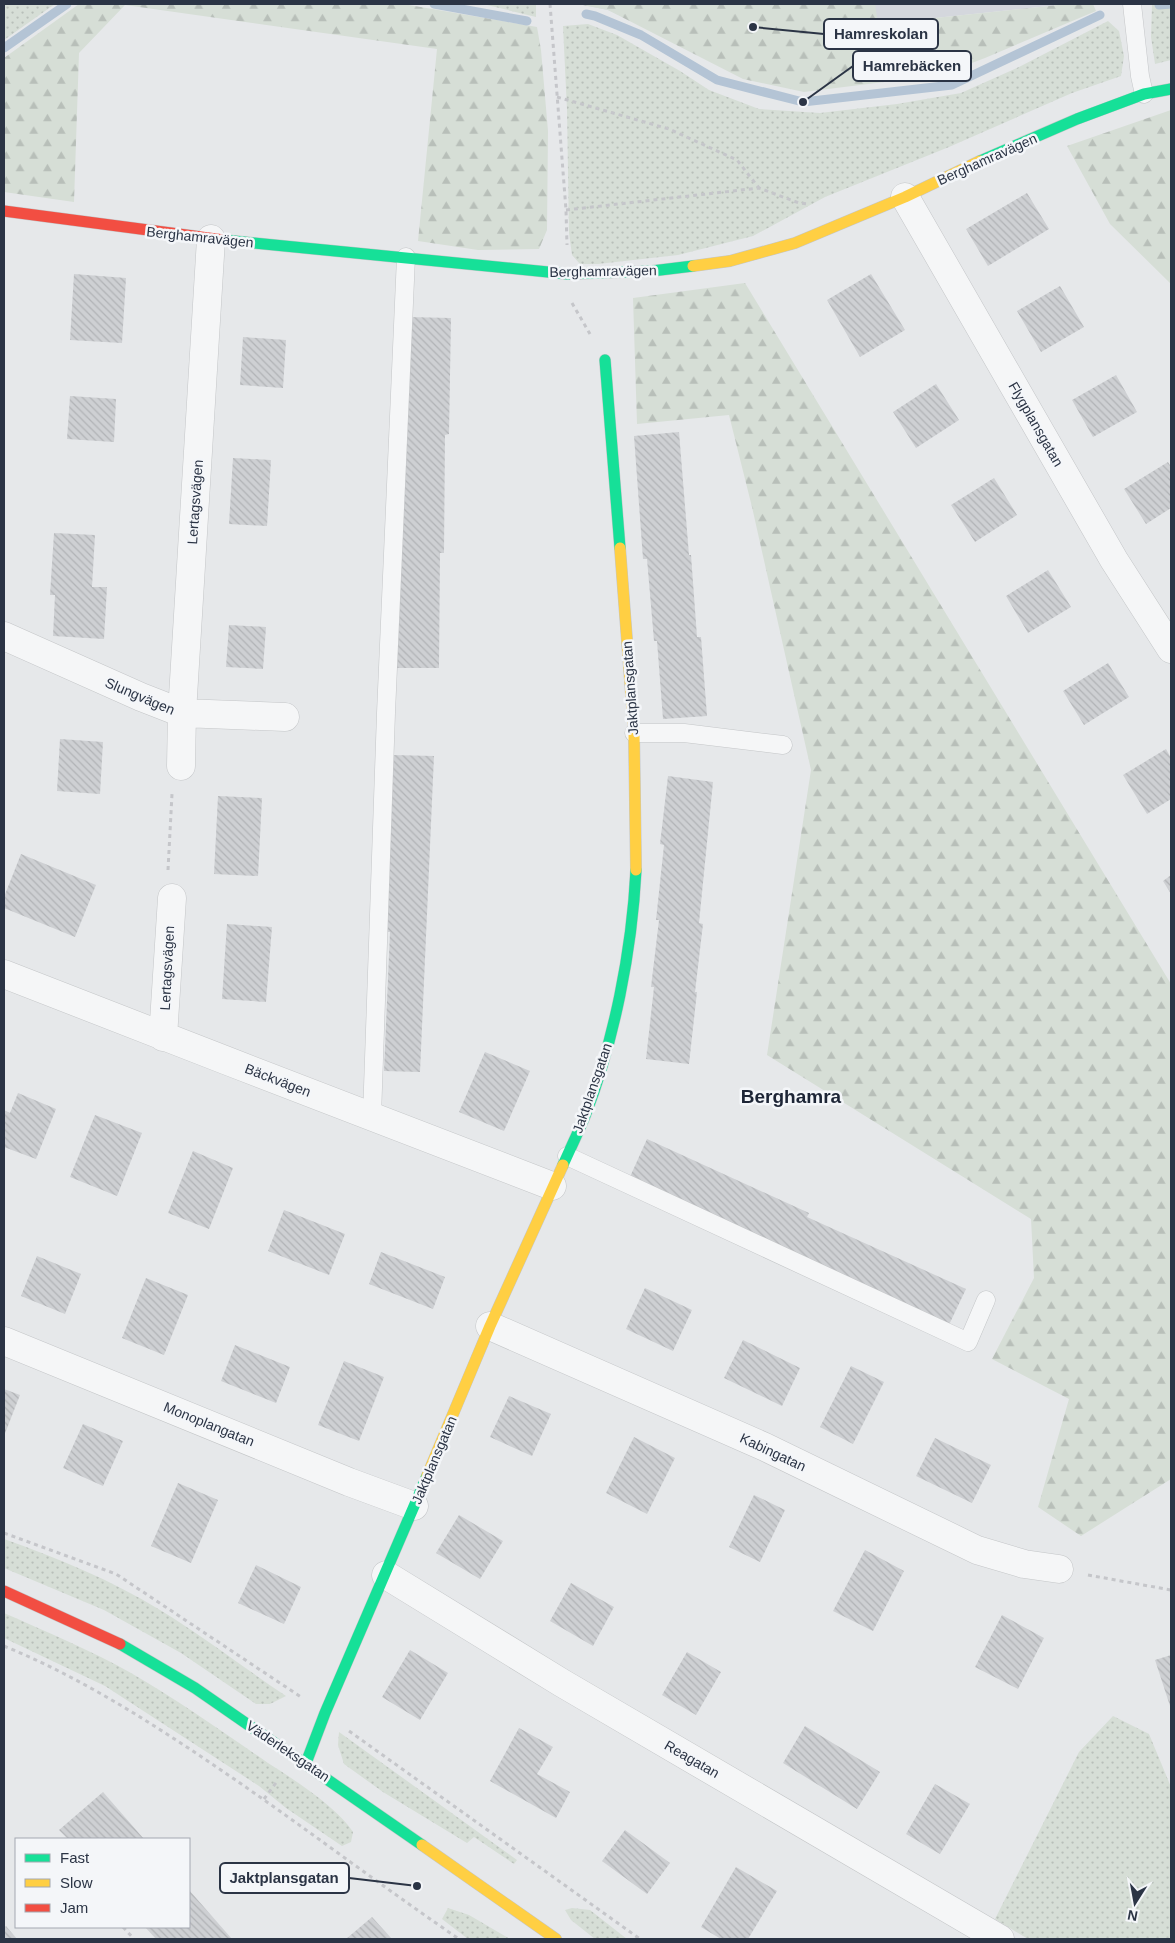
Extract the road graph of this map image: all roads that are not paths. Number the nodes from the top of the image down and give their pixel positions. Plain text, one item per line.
1 (1132, 4) edge
2 (1171, 88) edge
3 (1144, 94) junction
4 (905, 197) junction
5 (4, 211) edge
6 (211, 238) junction
7 (406, 257) junction
8 (605, 360) road end
9 (4, 636) edge
10 (1171, 649) edge
11 (182, 713) junction
12 (285, 717) dead end
13 (634, 733) junction
14 (783, 745) dead end
15 (181, 766) road end
16 (172, 898) road end
17 (4, 974) edge
18 (163, 1037) junction
19 (372, 1116) junction
20 (567, 1156) junction
21 (552, 1186) junction
22 (986, 1300) dead end
23 (490, 1326) junction
24 (4, 1340) edge
25 (414, 1506) junction
26 (1059, 1569) road end
27 (386, 1575) junction
28 (4, 1591) edge
29 (306, 1763) junction
30 (556, 1939) edge
31 (1000, 1939) edge

1 - 3 lane
2 - 3 street, Berghamravägen
3 - 4 street, Berghamravägen
4 - 7 street, Berghamravägen
4 - 10 street, Flygplansgatan
5 - 6 street, Berghamravägen
6 - 7 street, Berghamravägen
6 - 11 street, Lertagsvägen
7 - 19 lane
8 - 13 street, Jaktplansgatan
9 - 11 street, Slungvägen
11 - 12 street, Slungvägen
11 - 15 street, Lertagsvägen
13 - 14 lane
13 - 20 street, Jaktplansgatan
16 - 18 street, Lertagsvägen
17 - 18 street, Bäckvägen
18 - 19 street, Bäckvägen
19 - 21 street, Bäckvägen
20 - 21 street, Jaktplansgatan
20 - 22 lane
21 - 23 street, Jaktplansgatan
23 - 25 street, Jaktplansgatan
23 - 26 street, Kabingatan
24 - 25 street, Monoplangatan
25 - 27 street, Jaktplansgatan
27 - 29 street, Jaktplansgatan
27 - 31 street, Reagatan
28 - 29 street, Väderleksgatan
29 - 30 street, Väderleksgatan

